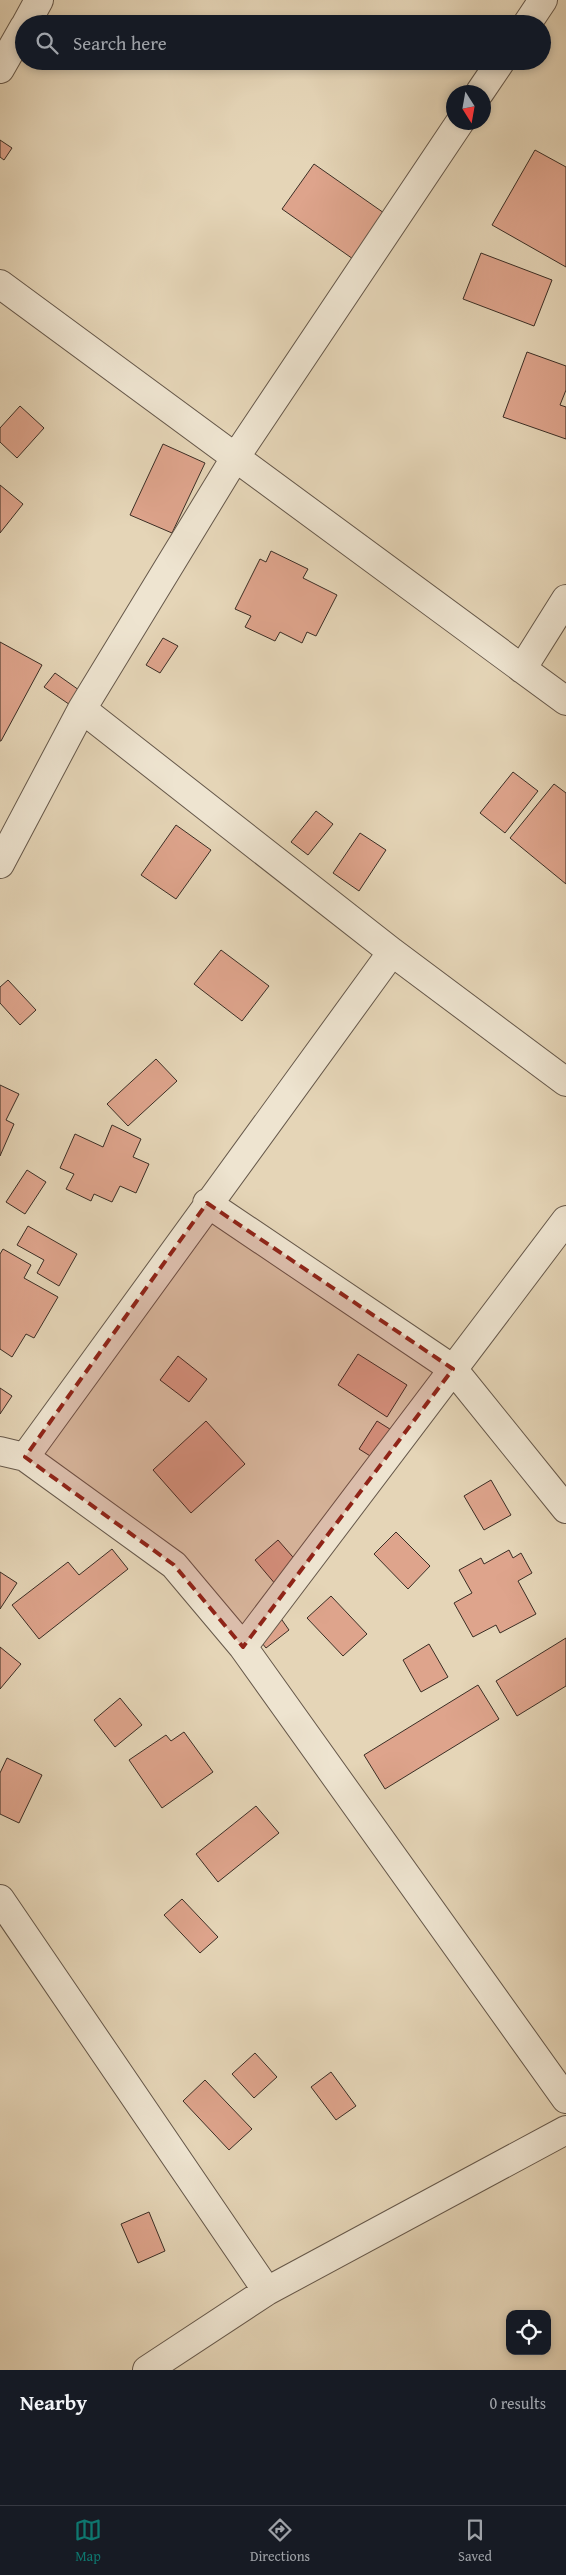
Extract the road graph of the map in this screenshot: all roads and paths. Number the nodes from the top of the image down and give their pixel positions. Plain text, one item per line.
1 (39, 0) edge
2 (543, 0) edge
3 (31, 15) edge
4 (533, 15) edge
5 (15, 43) edge
6 (0, 69) edge
7 (495, 70) edge
8 (485, 85) edge
9 (455, 130) edge
10 (0, 284) edge
11 (235, 458) junction
12 (566, 599) edge
13 (522, 669) junction
14 (566, 701) edge
15 (82, 709) junction
16 (2, 855) edge
17 (392, 952) junction
18 (566, 1082) edge
19 (207, 1203) junction
20 (566, 1220) edge
21 (453, 1369) junction
22 (12, 1454) edge
23 (566, 1509) edge
24 (243, 1647) junction
25 (0, 1899) edge
26 (566, 2099) edge
27 (566, 2130) edge
28 (267, 2291) junction
29 (147, 2370) edge

1 - 3 street
2 - 4 street
5 - 6 street
7 - 8 street
9 - 11 street
10 - 11 street
11 - 13 street
11 - 15 street
12 - 13 street
13 - 14 street
15 - 16 street
15 - 17 street
17 - 18 street
17 - 19 street
19 - 21 street
19 - 22 street
20 - 21 street
21 - 23 street
21 - 24 street
22 - 24 street
24 - 26 street
25 - 28 street
27 - 28 street
28 - 29 street

